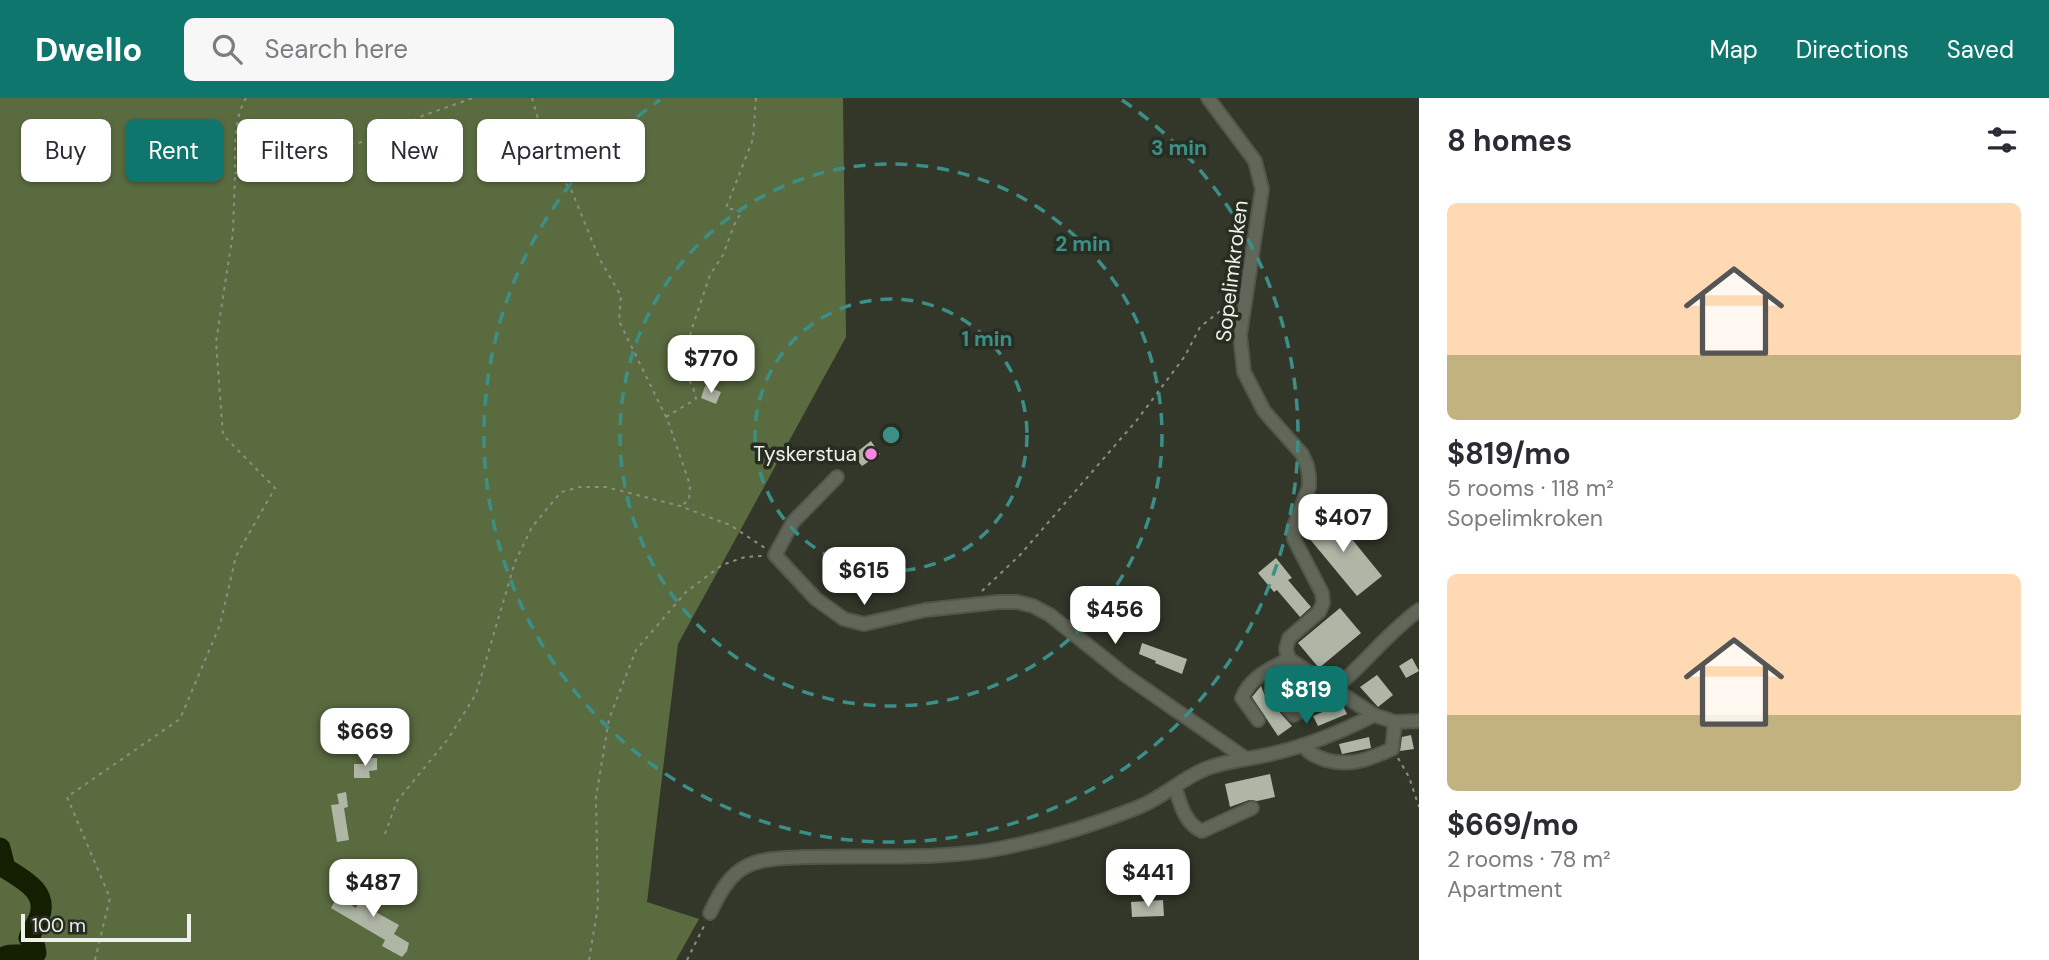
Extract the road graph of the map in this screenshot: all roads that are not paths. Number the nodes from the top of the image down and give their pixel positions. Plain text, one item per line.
1 (1208, 98) edge
2 (837, 477) dead end
3 (1419, 610) edge
4 (1292, 662) junction
5 (1336, 688) junction
6 (1374, 715) junction
7 (1258, 720) dead end
8 (1419, 721) edge
9 (1395, 722) junction
10 (1303, 745) junction
11 (1245, 758) junction
12 (1175, 787) junction
13 (1252, 808) dead end
14 (710, 913) road end

1 - 4 street, Sopelimkroken
2 - 11 street
3 - 5 street
4 - 5 street
4 - 5 street
4 - 7 street
5 - 6 street
6 - 9 street
6 - 10 street
8 - 9 street
9 - 10 street
10 - 11 street
11 - 12 street
12 - 13 street
12 - 14 street

